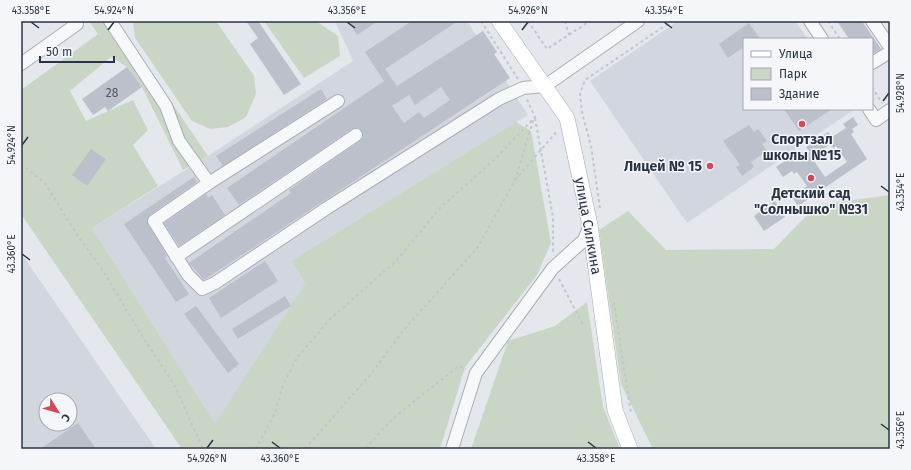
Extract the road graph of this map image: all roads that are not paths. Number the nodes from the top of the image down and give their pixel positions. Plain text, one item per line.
1 (74, 21) edge
2 (110, 21) edge
3 (499, 21) edge
4 (638, 21) edge
5 (810, 21) edge
6 (872, 21) edge
7 (821, 38) edge
8 (890, 47) edge
9 (890, 52) edge
10 (873, 63) edge
11 (21, 64) edge
12 (545, 86) junction
13 (338, 101) dead end
14 (887, 108) edge
15 (870, 110) edge
16 (356, 135) dead end
17 (209, 183) junction
18 (590, 226) junction
19 (176, 257) junction
20 (452, 449) edge
21 (630, 449) edge

1 - 11 street
2 - 17 street
3 - 12 main road, улица Силкина
4 - 12 street
5 - 7 street
6 - 8 street
9 - 10 street
12 - 18 main road, улица Силкина
12 - 19 street
13 - 17 street
14 - 15 street
16 - 19 street
17 - 19 street
18 - 20 street
18 - 21 main road, улица Силкина

